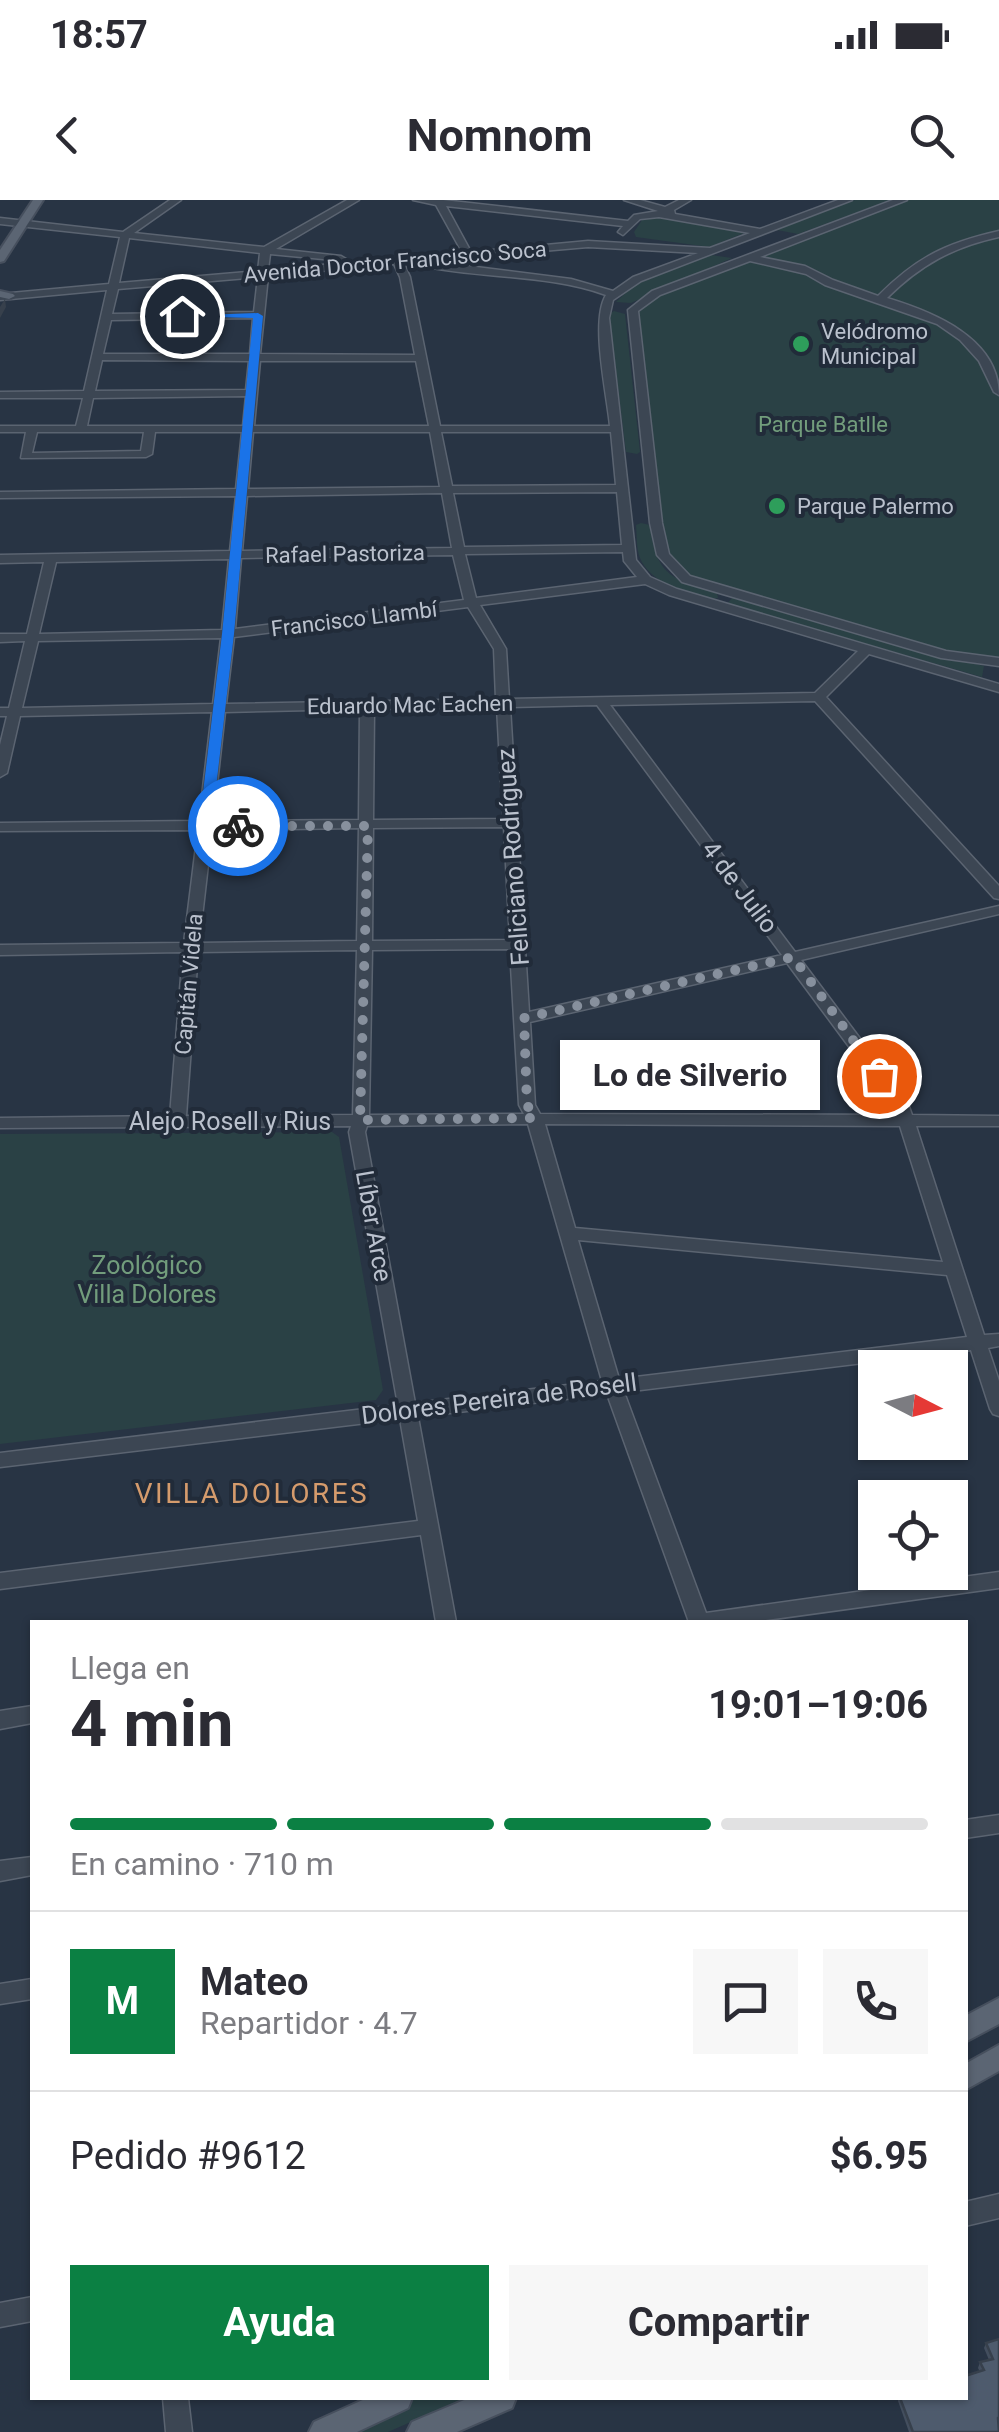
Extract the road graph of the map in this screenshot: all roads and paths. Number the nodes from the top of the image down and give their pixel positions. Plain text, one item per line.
1 (38, 200) edge
2 (176, 200) edge
3 (354, 200) edge
4 (418, 200) edge
5 (620, 200) edge
6 (629, 200) edge
7 (686, 200) edge
8 (847, 200) edge
9 (902, 200) edge
10 (440, 202) edge
11 (663, 212) junction
12 (0, 221) edge
13 (22, 224) junction
14 (628, 227) junction
15 (762, 232) junction
16 (999, 234) edge
17 (125, 235) junction
18 (588, 244) junction
19 (631, 244) junction
20 (782, 244) junction
21 (666, 247) junction
22 (266, 251) junction
23 (712, 251) junction
24 (764, 252) junction
25 (467, 255) junction
26 (748, 258) junction
27 (0, 259) edge
28 (404, 261) junction
29 (376, 264) junction
30 (678, 264) junction
31 (808, 272) junction
32 (262, 274) junction
33 (506, 276) junction
34 (902, 276) junction
35 (113, 288) junction
36 (2, 297) edge
37 (608, 299) junction
38 (882, 300) junction
39 (633, 310) junction
40 (922, 314) junction
41 (258, 316) junction
42 (106, 317) junction
43 (96, 357) junction
44 (254, 358) junction
45 (419, 358) junction
46 (249, 392) junction
47 (999, 392) edge
48 (88, 394) junction
49 (0, 395) edge
50 (150, 427) junction
51 (0, 428) edge
52 (33, 428) junction
53 (81, 428) junction
54 (248, 429) junction
55 (617, 429) junction
56 (434, 430) junction
57 (619, 453) junction
58 (648, 454) junction
59 (445, 488) junction
60 (622, 488) junction
61 (241, 492) junction
62 (0, 494) edge
63 (656, 523) junction
64 (626, 524) junction
65 (629, 548) junction
66 (458, 552) junction
67 (234, 556) junction
68 (0, 558) edge
69 (52, 558) junction
70 (646, 580) junction
71 (726, 592) junction
72 (713, 604) junction
73 (471, 605) junction
74 (228, 634) junction
75 (0, 638) edge
76 (32, 638) junction
77 (867, 649) junction
78 (999, 665) edge
79 (999, 687) edge
80 (819, 697) junction
81 (602, 702) junction
82 (503, 704) junction
83 (367, 706) junction
84 (217, 708) junction
85 (7, 712) edge
86 (0, 773) edge
87 (510, 823) junction
88 (205, 826) junction
89 (368, 826) junction
90 (0, 827) edge
91 (999, 895) edge
92 (999, 910) edge
93 (518, 944) junction
94 (366, 946) junction
95 (192, 948) junction
96 (0, 950) edge
97 (793, 957) junction
98 (524, 1018) junction
99 (535, 1118) junction
100 (360, 1120) junction
101 (906, 1120) junction
102 (178, 1121) junction
103 (999, 1122) edge
104 (0, 1123) edge
105 (566, 1233) junction
106 (952, 1269) junction
107 (999, 1340) edge
108 (976, 1343) junction
109 (613, 1385) junction
110 (999, 1408) edge
111 (405, 1410) junction
112 (0, 1460) edge
113 (426, 1528) junction
114 (0, 1580) edge
115 (999, 1580) edge
116 (446, 1620) edge
117 (698, 1620) edge
118 (713, 1620) edge
119 (30, 1716) edge
120 (0, 1720) edge
121 (999, 1824) edge
122 (968, 1829) edge
123 (30, 1866) edge
124 (0, 1871) edge
125 (30, 1988) edge
126 (0, 1994) edge
127 (999, 2010) edge
128 (968, 2028) edge
129 (999, 2057) edge
130 (968, 2076) edge
131 (999, 2206) edge
132 (968, 2213) edge
133 (30, 2309) edge
134 (0, 2315) edge
135 (176, 2400) edge
136 (394, 2400) edge
137 (497, 2400) edge
138 (179, 2432) edge
139 (324, 2432) edge
140 (422, 2432) edge

1 - 13 main road
2 - 17 street
3 - 22 street
4 - 10 street
5 - 14 street
6 - 11 street
7 - 11 street
8 - 15 street
9 - 20 street
10 - 14 street
10 - 25 street
11 - 14 street
11 - 15 street
12 - 13 street
13 - 17 street
13 - 27 main road
14 - 18 street, Avenida Doctor Francisco Soca
14 - 19 street
14 - 21 street
15 - 20 street
15 - 23 street
16 - 34 street
17 - 22 street
17 - 35 street
18 - 19 street, Avenida Doctor Francisco Soca
18 - 25 street, Avenida Doctor Francisco Soca
19 - 21 street, Avenida Doctor Francisco Soca
20 - 24 street
21 - 23 street, Avenida Doctor Francisco Soca
21 - 30 street
22 - 29 street
22 - 32 street, Capitán Videla
23 - 26 street, Avenida Doctor Francisco Soca
23 - 30 street
24 - 26 street
24 - 31 street
25 - 28 street, Avenida Doctor Francisco Soca
25 - 33 street
26 - 31 street, Avenida Doctor Francisco Soca
26 - 39 street
28 - 29 street, Avenida Doctor Francisco Soca
28 - 33 street
28 - 45 street, Feliciano Rodríguez
29 - 32 street, Avenida Doctor Francisco Soca
30 - 37 street
31 - 38 street
32 - 35 street, Avenida Doctor Francisco Soca
32 - 41 street, Capitán Videla
33 - 37 street
34 - 38 street
34 - 40 street
35 - 36 street, Avenida Doctor Francisco Soca
35 - 42 street
37 - 39 street
37 - 55 street
38 - 40 street
39 - 58 street
40 - 47 street
41 - 42 street
41 - 44 street, Capitán Videla
42 - 43 street
43 - 44 street
43 - 48 street
44 - 45 street
44 - 46 street, Capitán Videla
45 - 56 street, Feliciano Rodríguez
46 - 48 street
46 - 54 street, Capitán Videla
48 - 49 street
48 - 53 street
50 - 52 street
50 - 53 street
50 - 54 street
51 - 52 street
52 - 53 street
54 - 56 street
54 - 61 street, Capitán Videla
55 - 56 street
55 - 57 street
56 - 59 street, Feliciano Rodríguez
57 - 58 street
57 - 60 street
58 - 63 street
59 - 60 street
59 - 61 street
59 - 66 street, Feliciano Rodríguez
60 - 64 street
61 - 62 street
61 - 67 street, Capitán Videla
63 - 64 street
63 - 71 street
64 - 65 street
65 - 66 street, Rafael Pastoriza
65 - 70 street
66 - 67 street, Rafael Pastoriza
66 - 73 street, Feliciano Rodríguez
67 - 69 street, Rafael Pastoriza
67 - 74 street, Capitán Videla
68 - 69 street, Rafael Pastoriza
69 - 76 street
70 - 72 street
70 - 73 street, Francisco Llambí
71 - 72 street
71 - 78 street
72 - 77 street
73 - 74 street, Francisco Llambí
73 - 82 street, Feliciano Rodríguez
74 - 76 street, Francisco Llambí
74 - 84 street, Capitán Videla
75 - 76 street, Francisco Llambí
76 - 85 street
77 - 79 street
77 - 80 street
78 - 79 street
80 - 81 street, Eduardo Mac Eachen
80 - 91 street
81 - 82 street, Eduardo Mac Eachen
81 - 97 street, 4 de Julio
82 - 83 street, Eduardo Mac Eachen
82 - 87 street, Feliciano Rodríguez
83 - 84 street, Eduardo Mac Eachen
83 - 89 street, Líber Arce
84 - 85 street, Eduardo Mac Eachen
84 - 88 street, Capitán Videla
85 - 86 street
87 - 89 street
87 - 93 street, Feliciano Rodríguez
88 - 89 street
88 - 90 street
88 - 95 street, Capitán Videla
89 - 94 street, Líber Arce
92 - 97 street
93 - 94 street
93 - 98 street, Feliciano Rodríguez
94 - 95 street
94 - 100 street, Líber Arce
95 - 96 street
95 - 102 street, Capitán Videla
97 - 98 street
97 - 101 street, 4 de Julio
98 - 99 street, Feliciano Rodríguez
99 - 100 street, Alejo Rosell y Rius
99 - 101 street, Alejo Rosell y Rius
99 - 105 street, Feliciano Rodríguez
100 - 102 street, Alejo Rosell y Rius
100 - 111 street, Líber Arce
101 - 103 street, Alejo Rosell y Rius
101 - 106 street, 4 de Julio
102 - 104 street, Alejo Rosell y Rius
105 - 106 street
105 - 109 street, Feliciano Rodríguez
106 - 108 street, 4 de Julio
107 - 108 street, Dolores Pereira de Rosell
108 - 109 street, Dolores Pereira de Rosell
108 - 110 street, 4 de Julio
109 - 111 street, Dolores Pereira de Rosell
109 - 117 street, Feliciano Rodríguez
111 - 112 street, Dolores Pereira de Rosell
111 - 113 street, Líber Arce
113 - 114 street
113 - 116 street, Líber Arce
115 - 118 street
119 - 120 street
121 - 122 street
123 - 124 street
125 - 126 street
127 - 128 main road
129 - 130 main road
131 - 132 street
133 - 134 street
135 - 138 street
136 - 139 main road
137 - 140 main road

